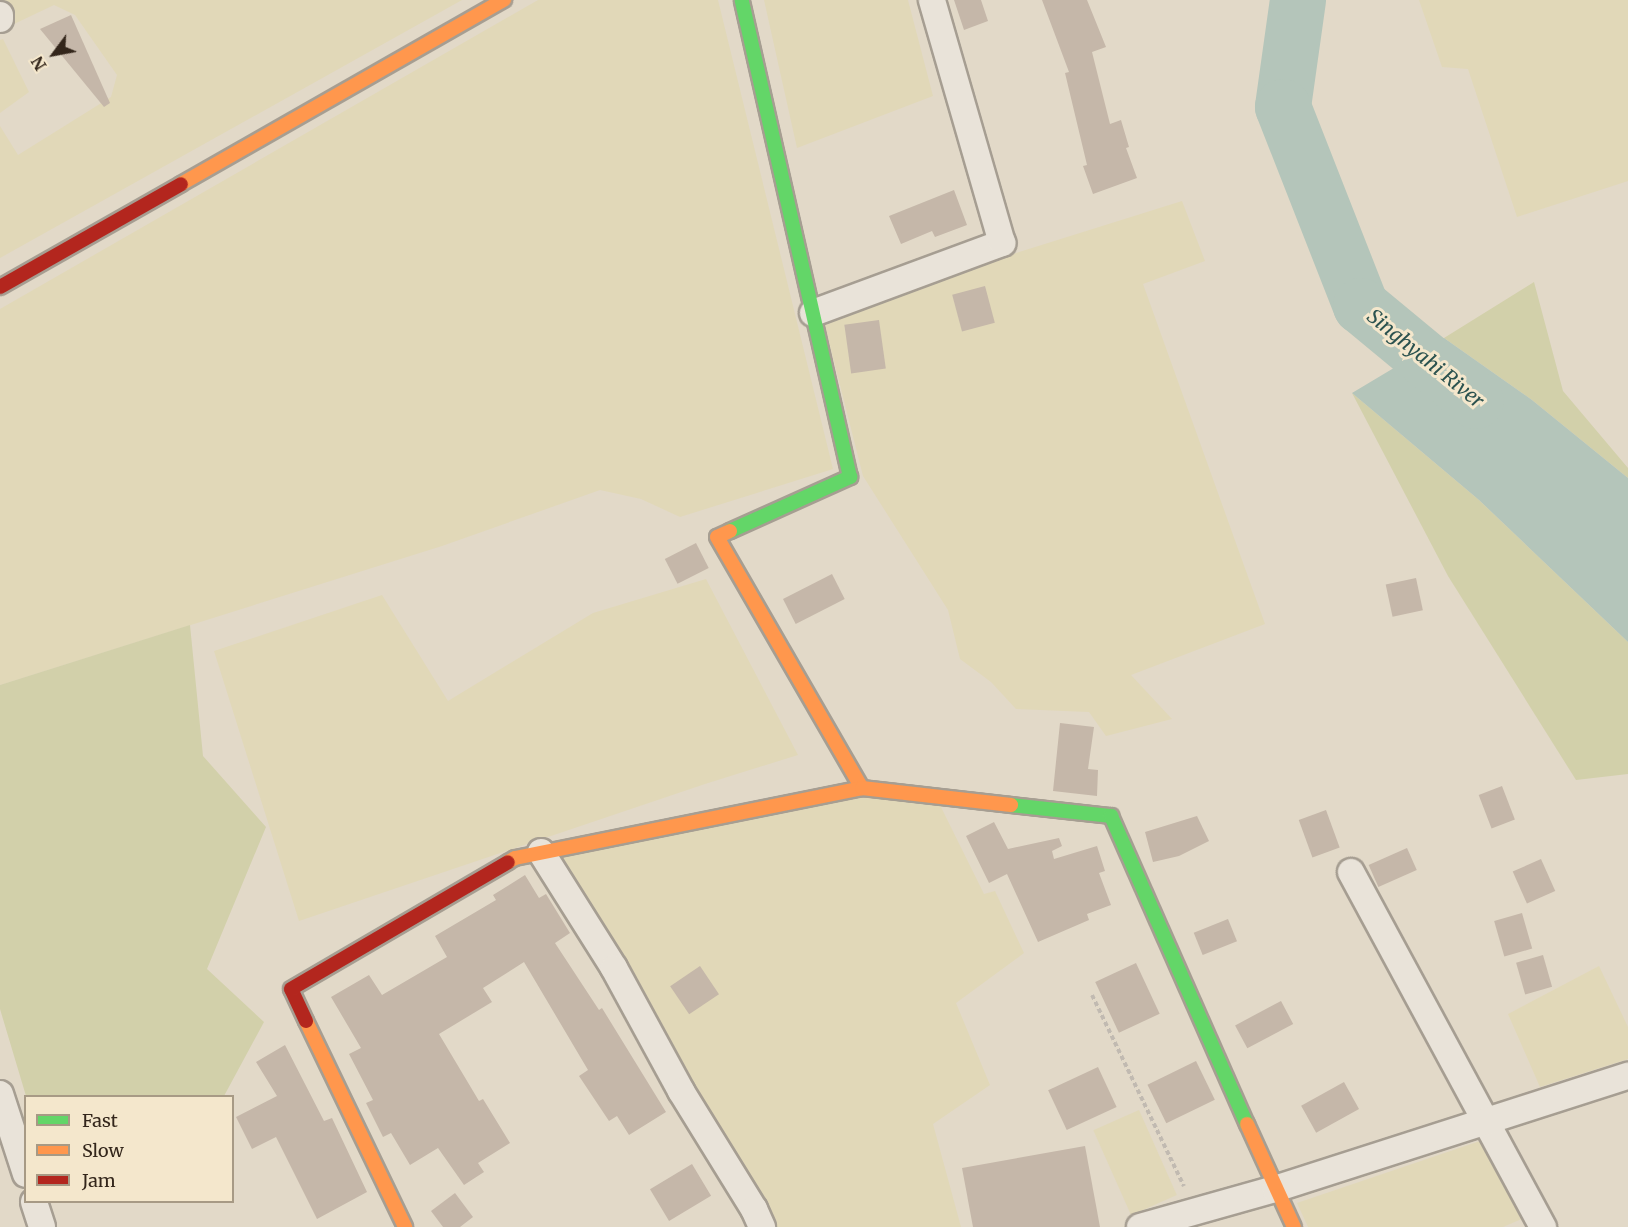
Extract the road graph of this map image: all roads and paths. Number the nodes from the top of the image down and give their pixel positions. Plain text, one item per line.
1 (504, 0) edge
2 (742, 0) edge
3 (932, 0) edge
4 (475, 7) edge
5 (0, 287) edge
6 (813, 313) junction
7 (862, 788) junction
8 (540, 852) junction
9 (1351, 872) dead end
10 (1092, 995) dead end
11 (1628, 1076) edge
12 (0, 1094) edge
13 (1486, 1122) junction
14 (24, 1168) edge
15 (1275, 1189) junction
16 (34, 1203) edge
17 (1196, 1211) junction
18 (42, 1227) edge
19 (405, 1227) edge
20 (762, 1227) edge
21 (1140, 1227) edge
22 (1294, 1227) edge
23 (1543, 1227) edge

1 - 4 street
2 - 6 street
3 - 6 street
4 - 5 street
6 - 7 street
7 - 8 street
7 - 15 street
8 - 19 street
8 - 20 street
9 - 13 street
10 - 17 path
11 - 13 street
12 - 14 street
13 - 15 street
13 - 23 street
15 - 17 street
15 - 22 street
16 - 18 street
17 - 21 street

